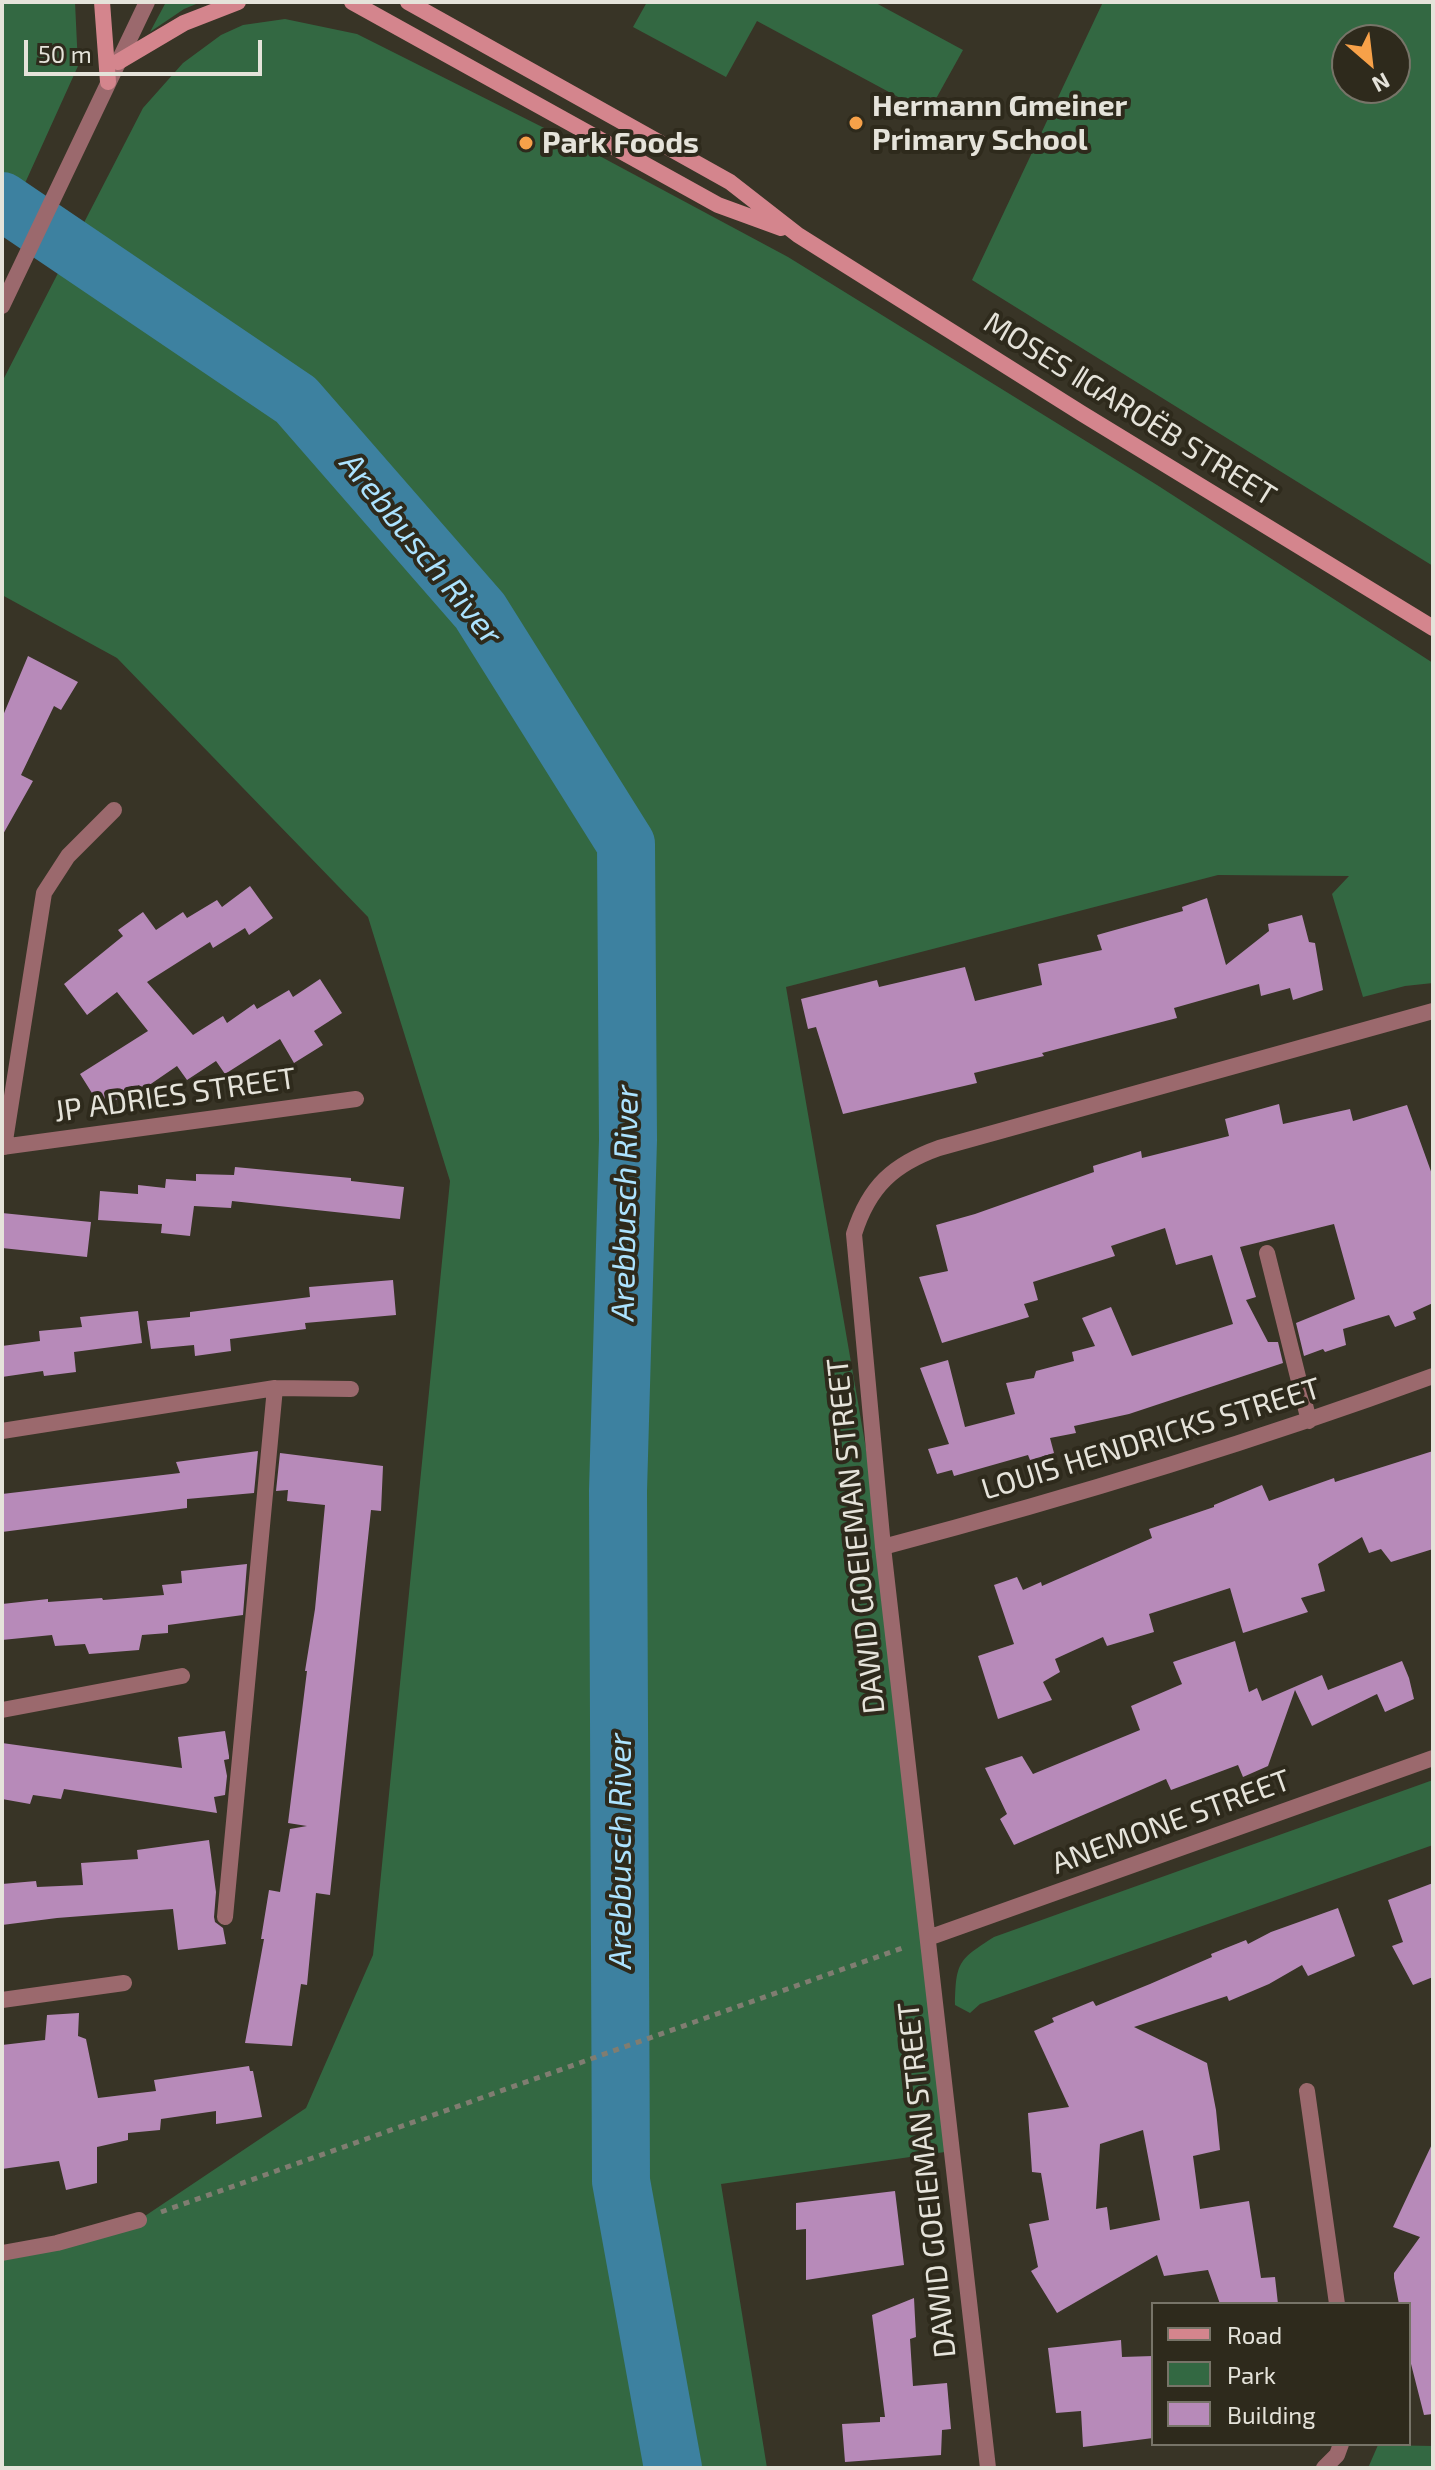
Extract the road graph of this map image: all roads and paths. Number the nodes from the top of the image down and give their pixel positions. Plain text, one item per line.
1 (102, 2) edge
2 (147, 2) edge
3 (238, 2) edge
4 (352, 2) edge
5 (408, 2) edge
6 (118, 62) junction
7 (108, 82) junction
8 (798, 235) junction
9 (2, 306) edge
10 (1433, 628) edge
11 (114, 810) dead end
12 (1433, 1011) edge
13 (356, 1099) dead end
14 (3, 1147) edge
15 (1267, 1253) dead end
16 (1433, 1376) edge
17 (275, 1388) junction
18 (351, 1389) dead end
19 (1309, 1421) junction
20 (2, 1431) edge
21 (883, 1547) junction
22 (182, 1676) dead end
23 (2, 1710) edge
24 (1433, 1758) edge
25 (225, 1917) dead end
26 (928, 1938) junction
27 (124, 1983) dead end
28 (2, 2000) edge
29 (1307, 2091) dead end
30 (139, 2220) joint
31 (2, 2253) edge
32 (1337, 2302) edge
33 (1340, 2446) edge
34 (988, 2468) edge
35 (1324, 2468) edge

1 - 7 main road
2 - 6 street
3 - 6 main road
4 - 8 main road, MOSES ǁGAROËB STREET
5 - 8 main road, MOSES ǁGAROËB STREET
6 - 7 street
7 - 9 street
8 - 10 main road, MOSES ǁGAROËB STREET
11 - 14 street
12 - 21 street, DAWID GOEIEMAN STREET
13 - 14 street, JP ADRIES STREET
15 - 19 street
16 - 19 street, LOUIS HENDRICKS STREET
17 - 18 street
17 - 20 street
17 - 25 street
19 - 21 street, LOUIS HENDRICKS STREET
21 - 26 street, DAWID GOEIEMAN STREET
22 - 23 street
24 - 26 street, ANEMONE STREET
26 - 30 path
26 - 34 street, DAWID GOEIEMAN STREET
27 - 28 street
29 - 32 street
30 - 31 street
33 - 35 street

